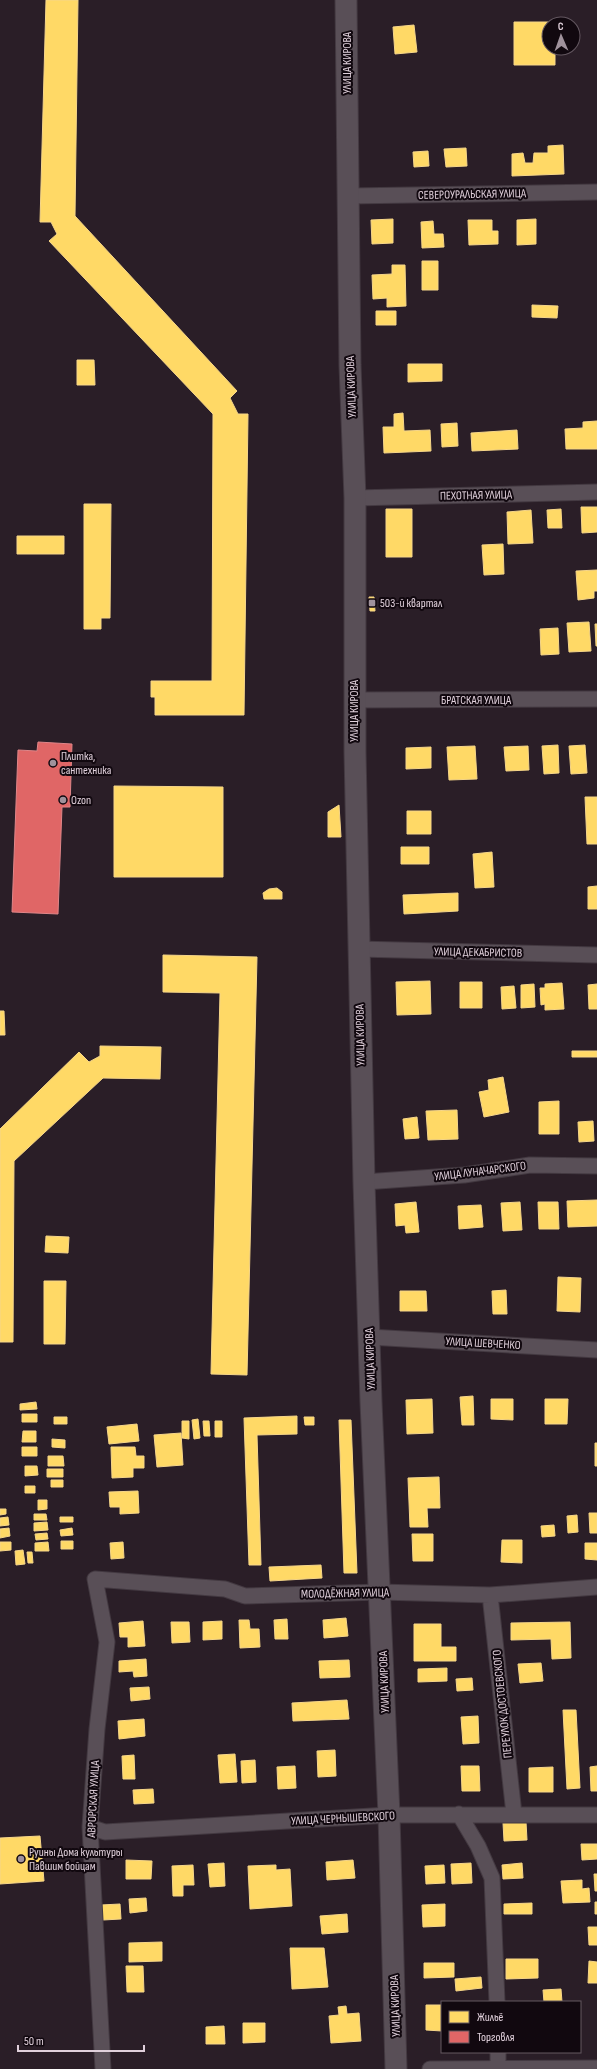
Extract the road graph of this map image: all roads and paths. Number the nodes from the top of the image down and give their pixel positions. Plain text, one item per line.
1 (346, 0) edge
2 (597, 192) edge
3 (348, 196) junction
4 (597, 492) edge
5 (355, 498) junction
6 (597, 699) edge
7 (354, 700) junction
8 (358, 949) junction
9 (597, 954) edge
10 (597, 1166) edge
11 (364, 1182) junction
12 (370, 1337) junction
13 (597, 1350) edge
14 (94, 1579) joint
15 (597, 1587) edge
16 (380, 1592) junction
17 (490, 1594) junction
18 (459, 1814) junction
19 (514, 1814) junction
20 (390, 1815) junction
21 (597, 1815) edge
22 (90, 1827) junction
23 (497, 2001) edge
24 (498, 2053) edge
25 (498, 2067) junction
26 (597, 2068) edge
27 (103, 2069) edge
28 (396, 2069) edge
29 (430, 2069) edge

1 - 3 main road, УЛИЦА КИРОВА
2 - 3 street, СЕВЕРОУРАЛЬСКАЯ УЛИЦА
3 - 5 main road, УЛИЦА КИРОВА
4 - 5 street, ПЕХОТНАЯ УЛИЦА
5 - 7 main road, УЛИЦА КИРОВА
6 - 7 street, БРАТСКАЯ УЛИЦА
7 - 8 main road, УЛИЦА КИРОВА
8 - 9 street, УЛИЦА ДЕКАБРИСТОВ
8 - 11 main road, УЛИЦА КИРОВА
10 - 11 street, УЛИЦА ЛУНАЧАРСКОГО
11 - 12 main road, УЛИЦА КИРОВА
12 - 13 street, УЛИЦА ШЕВЧЕНКО
12 - 16 main road, УЛИЦА КИРОВА
14 - 16 street, МОЛОДЁЖНАЯ УЛИЦА
14 - 22 street, АВРОРСКАЯ УЛИЦА
15 - 17 street, МОЛОДЁЖНАЯ УЛИЦА
16 - 17 street, МОЛОДЁЖНАЯ УЛИЦА
16 - 20 main road, УЛИЦА КИРОВА
17 - 19 street, ПЕРЕУЛОК ДОСТОЕВСКОГО
18 - 19 street, УЛИЦА ЧЕРНЫШЕВСКОГО
18 - 20 street, УЛИЦА ЧЕРНЫШЕВСКОГО
18 - 23 street
19 - 21 street, УЛИЦА ЧЕРНЫШЕВСКОГО
20 - 22 street, УЛИЦА ЧЕРНЫШЕВСКОГО
20 - 28 main road, УЛИЦА КИРОВА
22 - 27 street, АВРОРСКАЯ УЛИЦА
24 - 25 street
25 - 26 street
25 - 29 street

